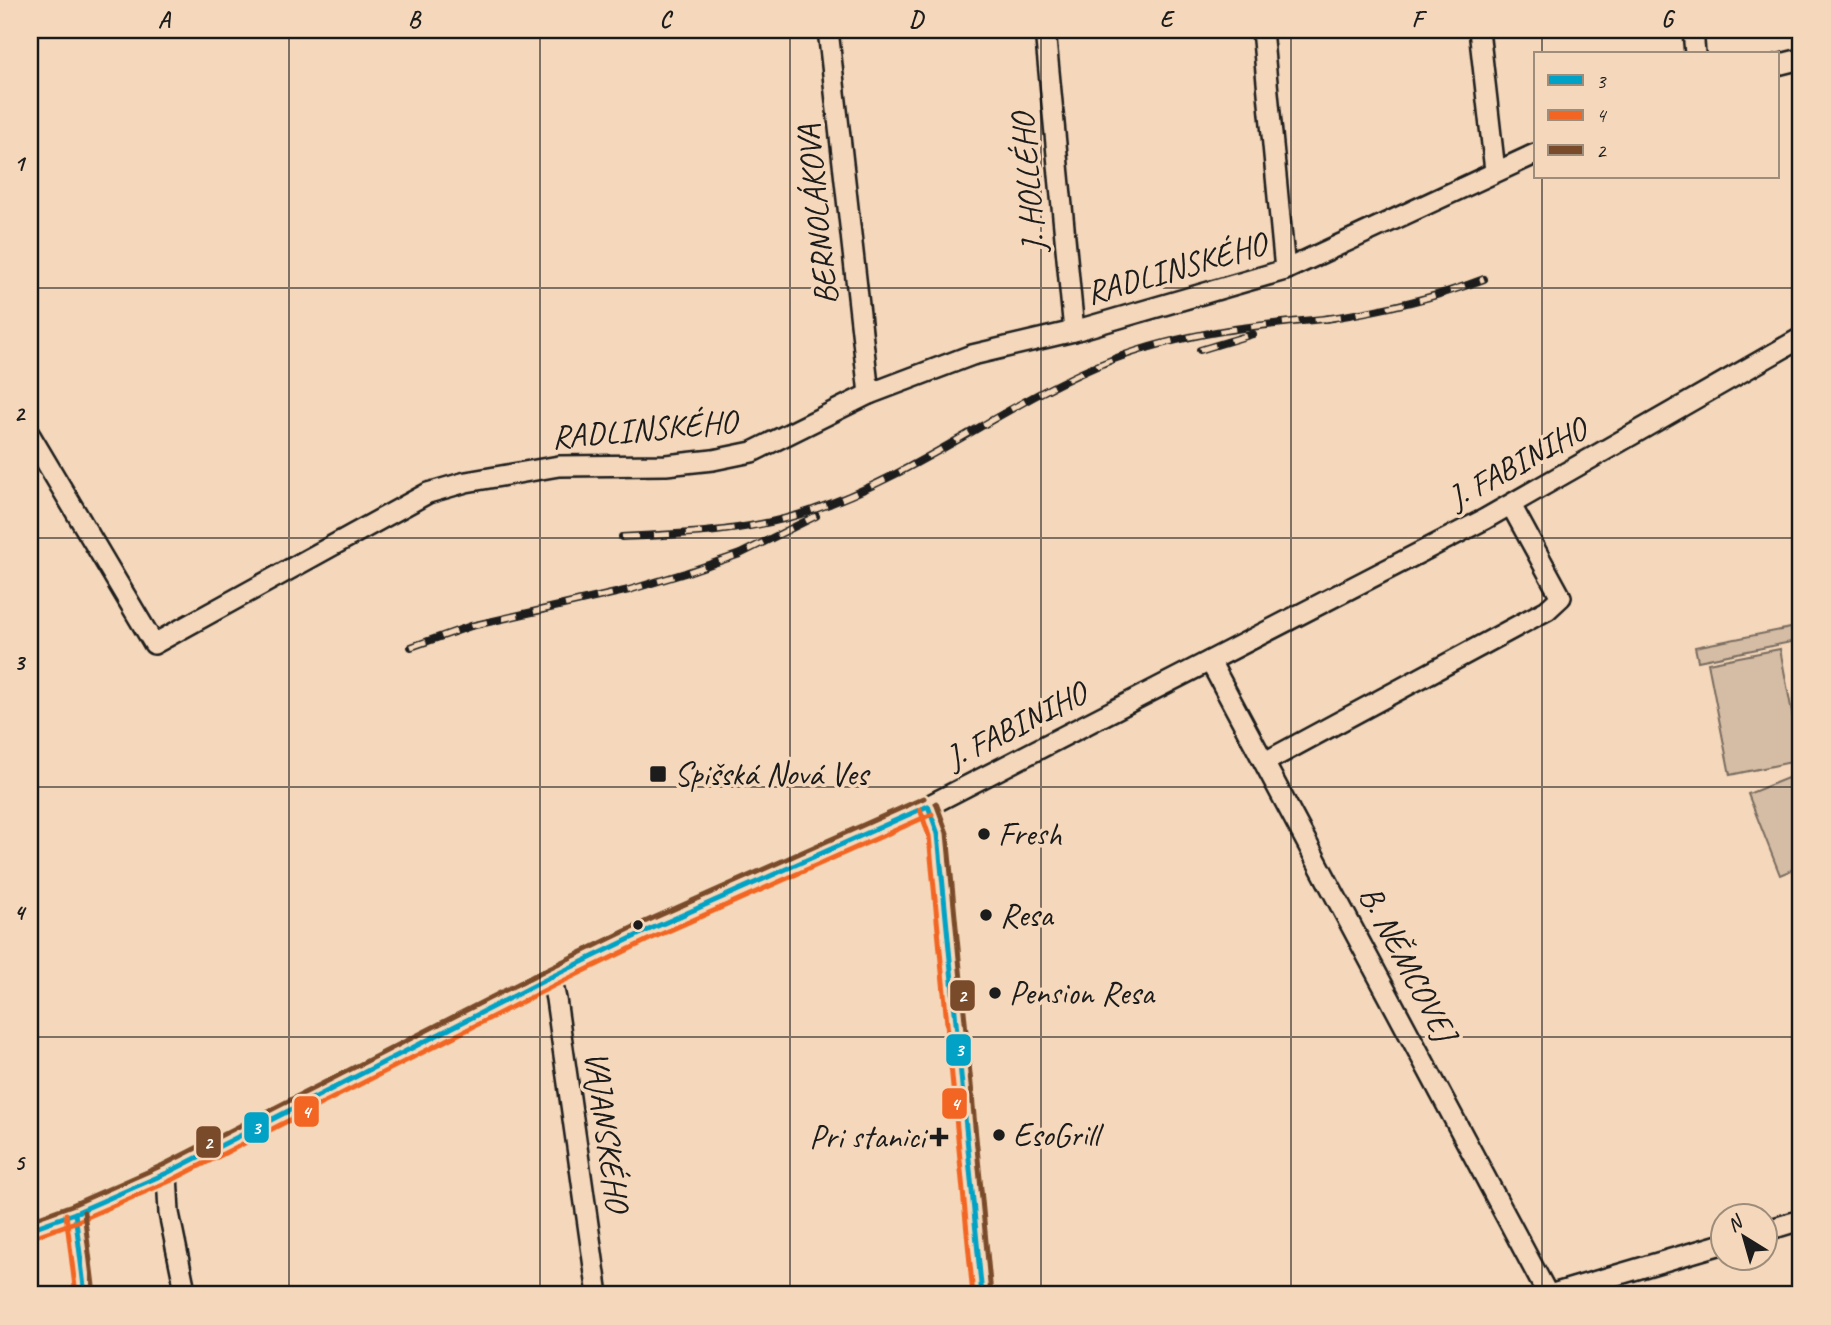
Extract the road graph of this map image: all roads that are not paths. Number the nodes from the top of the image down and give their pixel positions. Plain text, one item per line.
1 (828, 30) edge
2 (1045, 30) edge
3 (1262, 30) edge
4 (1479, 30) edge
5 (1693, 30) edge
6 (1695, 52) edge
7 (1801, 59) edge
8 (1778, 65) edge
9 (1534, 154) edge
10 (1495, 171) junction
11 (1285, 270) junction
12 (1074, 331) junction
13 (1801, 338) edge
14 (869, 394) junction
15 (30, 435) edge
16 (1511, 505) junction
17 (1210, 661) junction
18 (1265, 762) junction
19 (928, 806) junction
20 (551, 977) junction
21 (167, 1173) junction
22 (1801, 1220) edge
23 (1778, 1227) edge
24 (30, 1229) edge
25 (1708, 1248) edge
26 (186, 1295) edge
27 (598, 1295) edge
28 (982, 1295) edge
29 (1549, 1295) edge

1 - 14 street, BERNOLÁKOVA
2 - 12 street, J. HOLLÉHO
3 - 11 street
4 - 10 street
5 - 6 street
7 - 8 street
9 - 10 street, RADLINSKÉHO
10 - 11 street, RADLINSKÉHO
11 - 12 street, RADLINSKÉHO
12 - 14 street, RADLINSKÉHO
13 - 16 street, J. FABINIHO
14 - 15 street, RADLINSKÉHO
16 - 17 street, J. FABINIHO
16 - 18 street
17 - 18 street, B. NĚMCOVEJ
17 - 19 street, J. FABINIHO
18 - 29 street, B. NĚMCOVEJ
19 - 20 street, J. FABINIHO
19 - 28 street
20 - 21 street, J. FABINIHO
20 - 27 street, VAJANSKÉHO
21 - 24 street, J. FABINIHO
21 - 26 street
22 - 23 street
25 - 29 street

